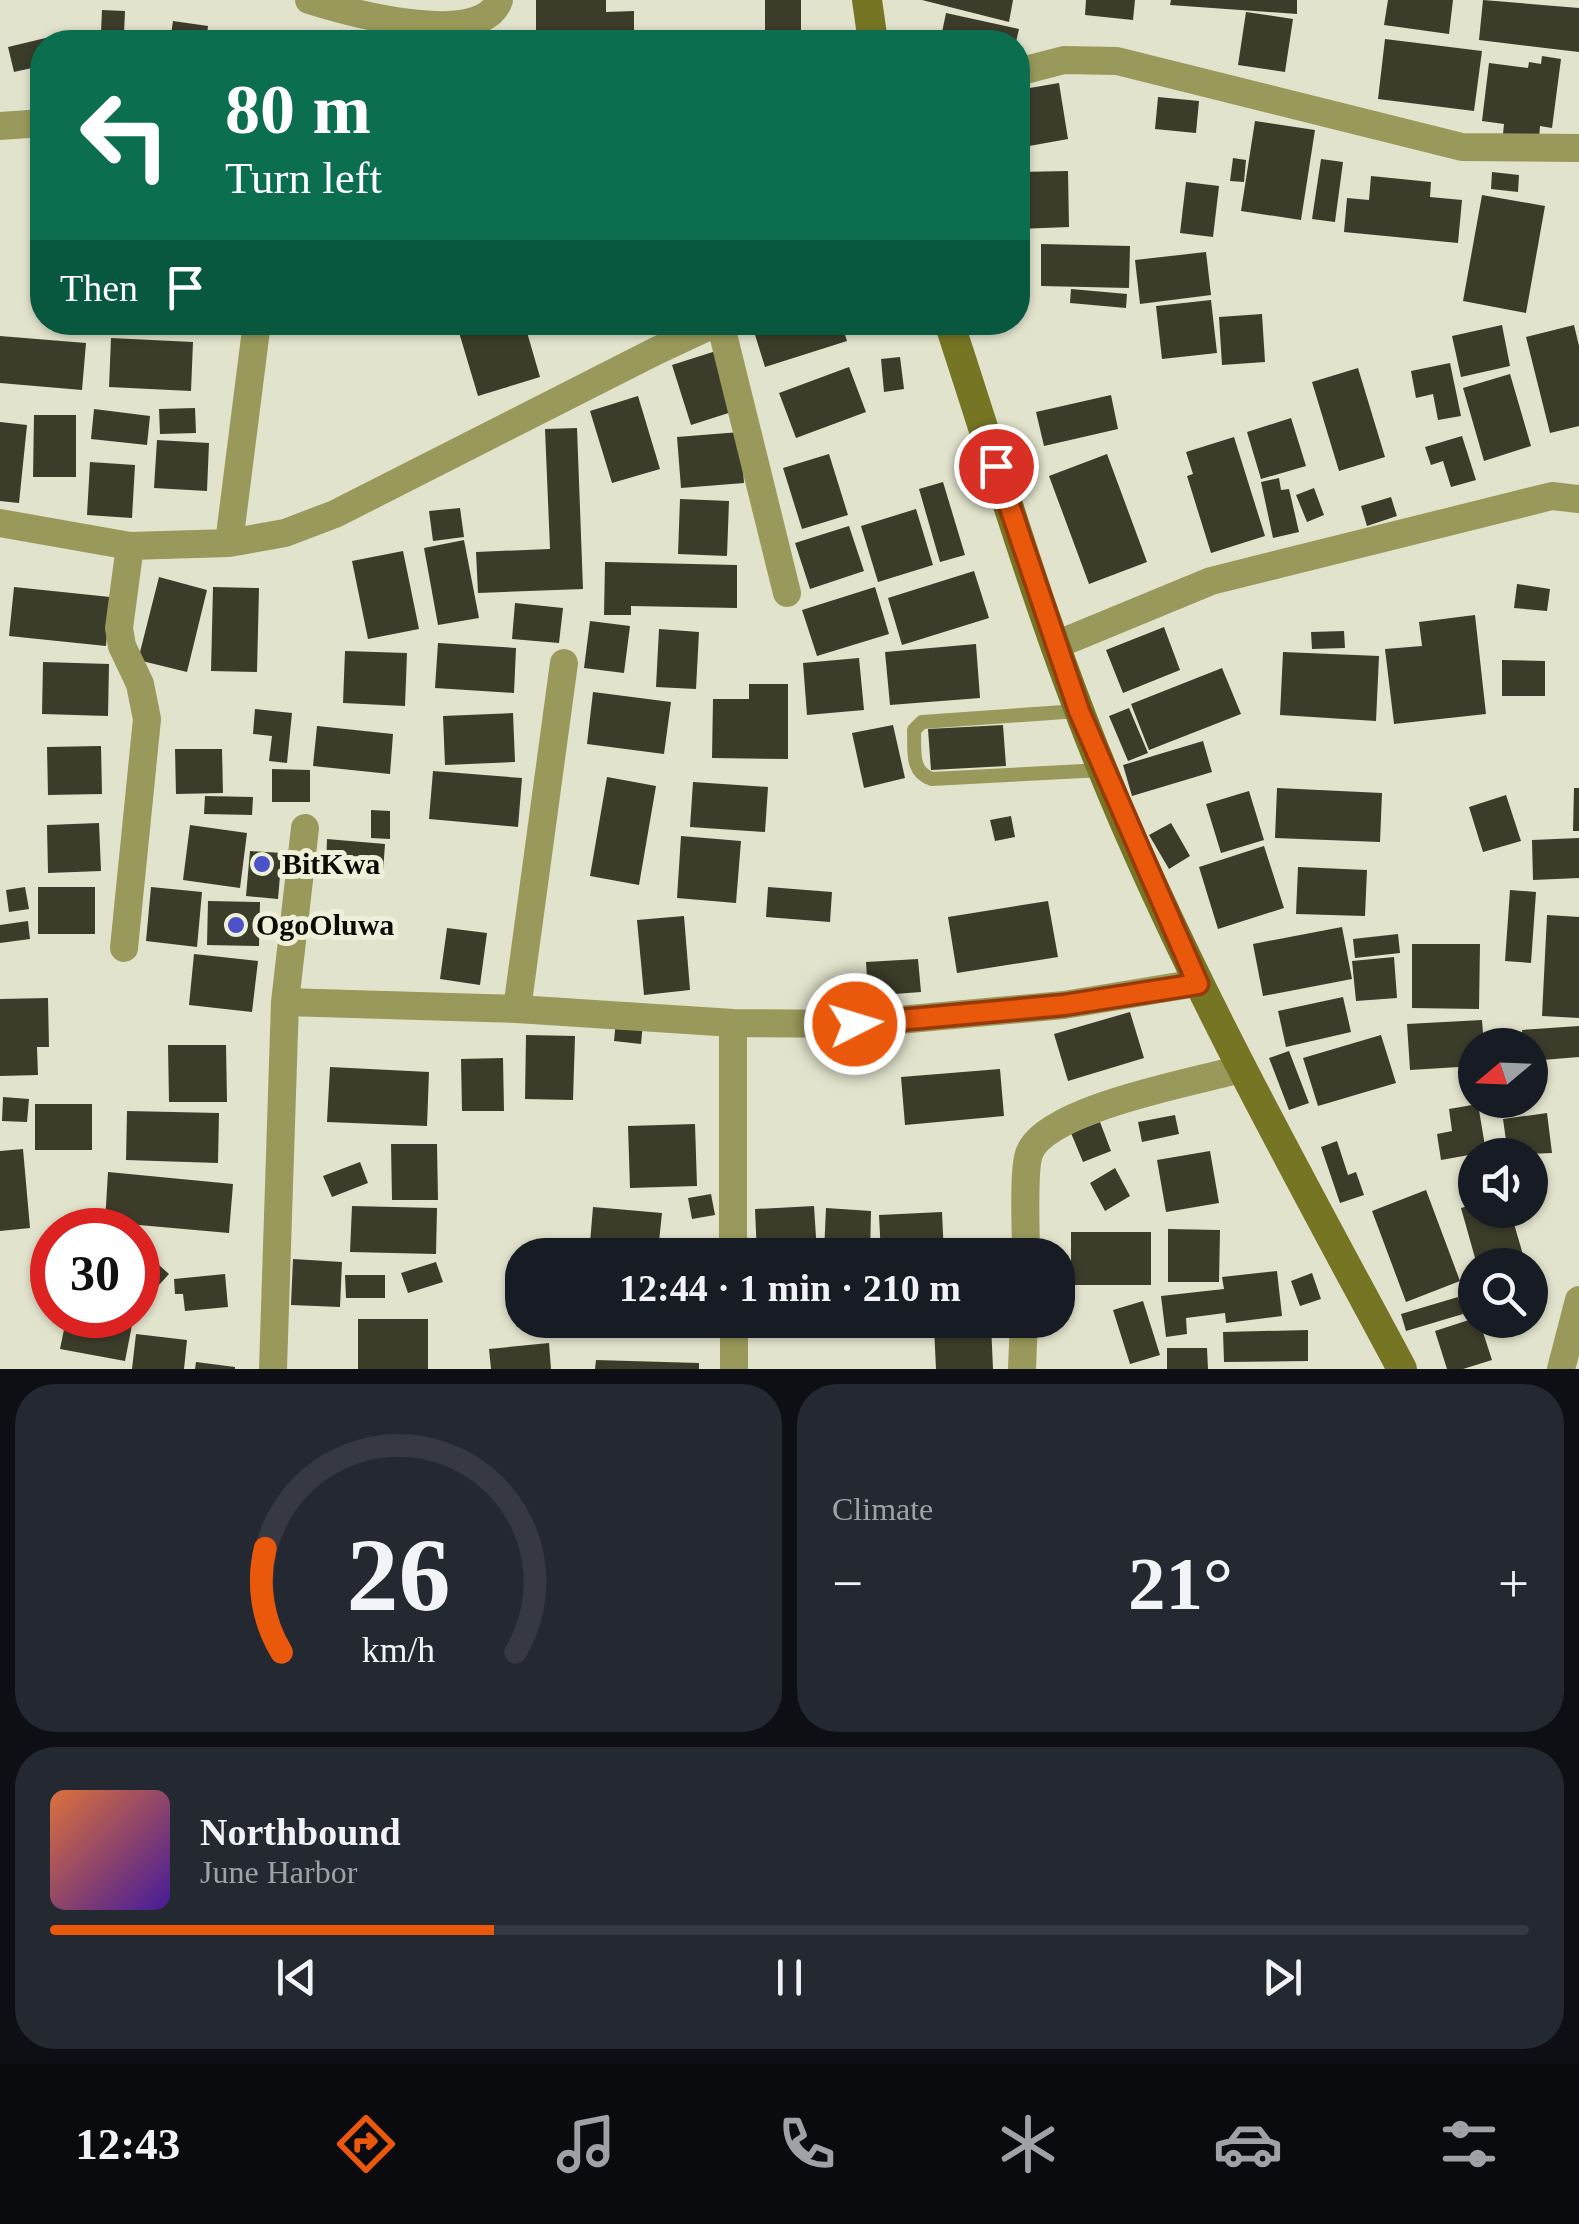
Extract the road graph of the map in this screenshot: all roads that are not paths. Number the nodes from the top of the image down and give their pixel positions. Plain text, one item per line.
1 (309, 0) edge
2 (499, 0) edge
3 (867, 0) edge
4 (872, 30) edge
5 (1030, 69) edge
6 (30, 124) edge
7 (0, 126) edge
8 (1579, 148) edge
9 (256, 335) edge
10 (691, 335) edge
11 (722, 335) edge
12 (953, 335) edge
13 (1579, 499) edge
14 (0, 523) edge
15 (229, 543) junction
16 (130, 546) junction
17 (787, 592) dead end
18 (1056, 645) junction
19 (564, 663) dead end
20 (1079, 711) junction
21 (1102, 770) junction
22 (305, 828) dead end
23 (124, 948) dead end
24 (1198, 984) junction
25 (284, 1002) junction
26 (517, 1008) junction
27 (733, 1023) junction
28 (1241, 1069) junction
29 (734, 1238) edge
30 (1026, 1238) edge
31 (1579, 1300) edge
32 (734, 1338) edge
33 (1023, 1338) edge
34 (273, 1369) edge
35 (734, 1369) edge
36 (1022, 1369) edge
37 (1402, 1369) edge
38 (1560, 1369) edge

1 - 2 street
3 - 4 street
5 - 8 street
6 - 7 street
9 - 15 street
10 - 15 street
11 - 17 street
12 - 18 street
13 - 18 street
14 - 16 street
15 - 16 street
16 - 23 street
18 - 20 street
19 - 26 street
20 - 21 street
20 - 21 lane
21 - 24 street
22 - 25 street
24 - 27 street
24 - 28 street
25 - 26 street
25 - 34 street
26 - 27 street
27 - 29 street
28 - 30 street
28 - 37 street
31 - 38 street
32 - 35 street
33 - 36 street

